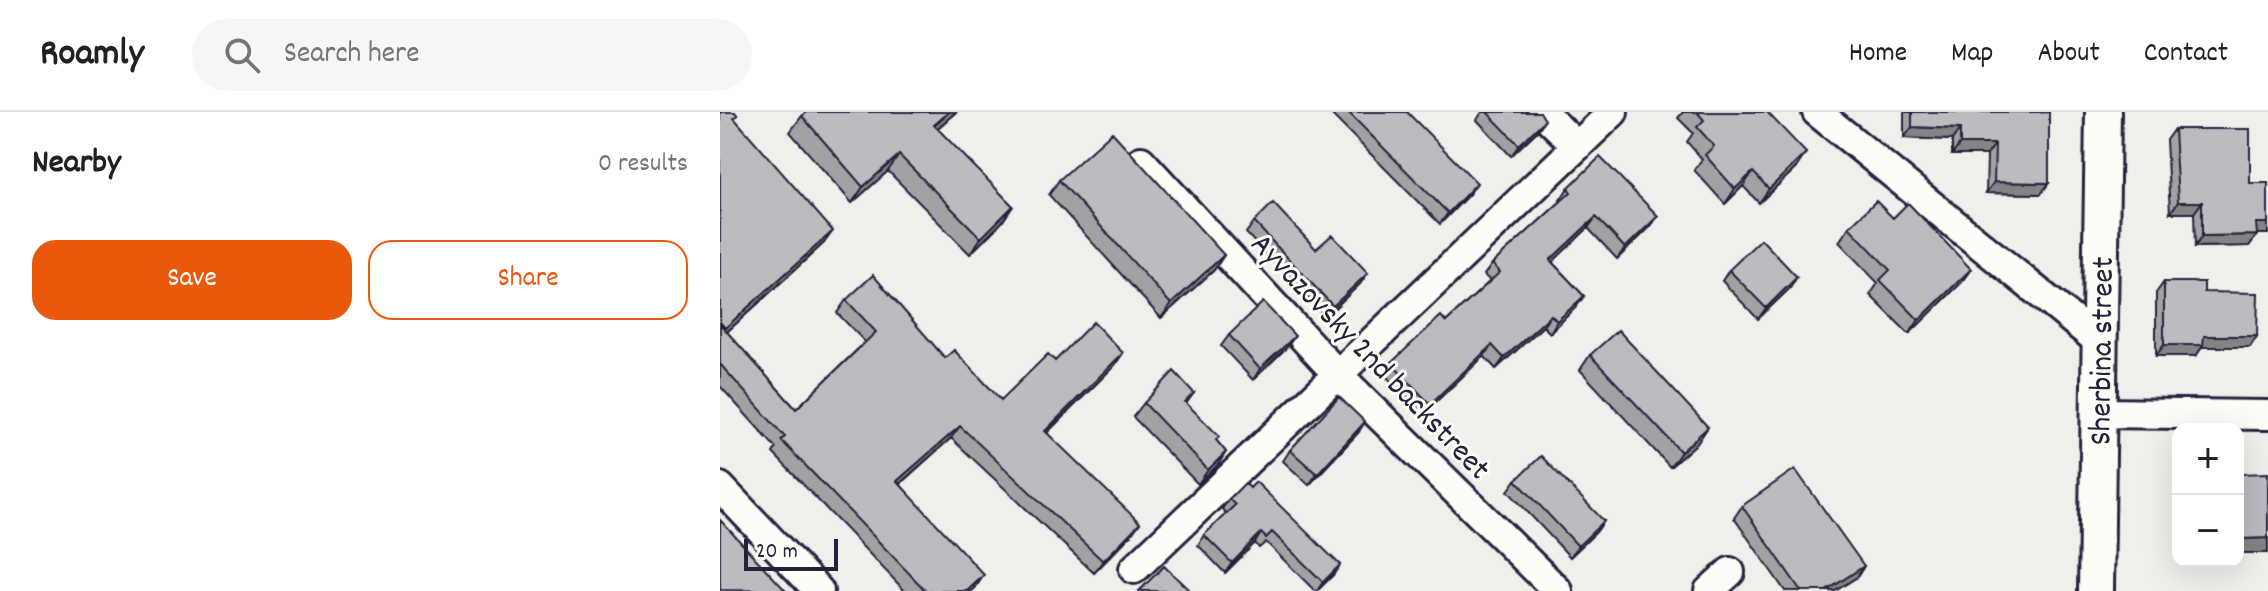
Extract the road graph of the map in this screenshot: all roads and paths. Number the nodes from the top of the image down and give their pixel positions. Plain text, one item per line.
1 (1542, 112) edge
2 (1613, 112) edge
3 (1817, 112) edge
4 (2103, 112) edge
5 (1577, 146) junction
6 (1141, 161) edge
7 (2097, 340) junction
8 (1338, 375) junction
9 (2097, 413) junction
10 (2268, 415) edge
11 (720, 487) edge
12 (1134, 569) dead end
13 (819, 591) edge
14 (1558, 591) edge
15 (2096, 591) edge

1 - 5 street
2 - 5 street
3 - 7 street
4 - 7 street, Sherbina street
5 - 8 street
6 - 8 street, Ayvazovsky 2nd backstreet
7 - 9 street, Sherbina street
8 - 12 street
8 - 14 street, Ayvazovsky 2nd backstreet
9 - 10 street
9 - 15 street, Sherbina street
11 - 13 street

